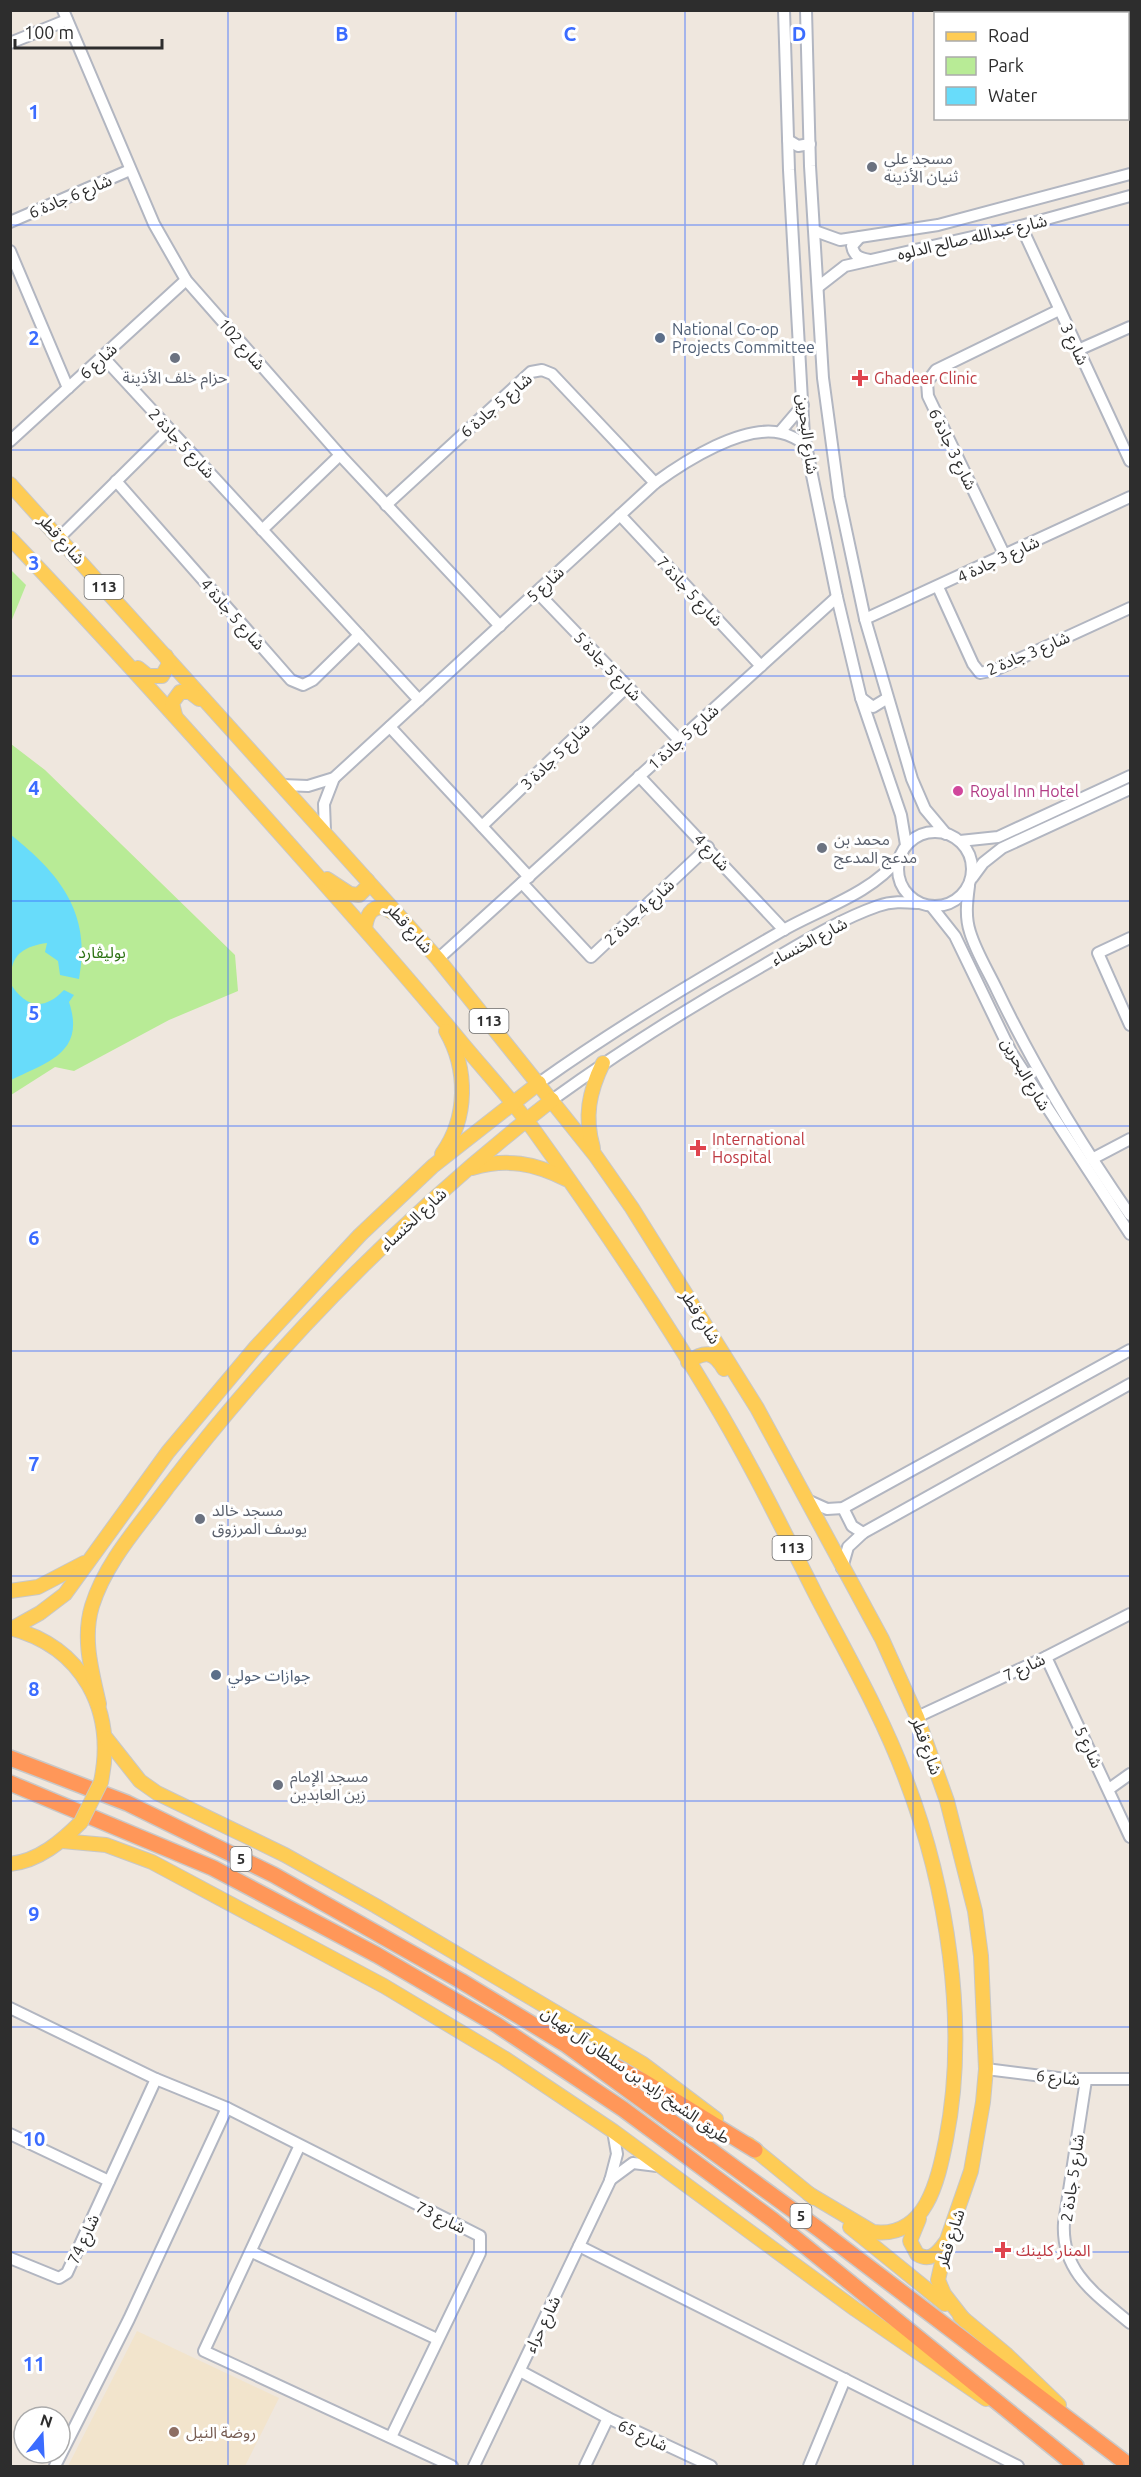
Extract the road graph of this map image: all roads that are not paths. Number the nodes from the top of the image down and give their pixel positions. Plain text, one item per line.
1 (784, 10) edge
2 (806, 10) edge
3 (65, 15) edge
4 (10, 43) edge
5 (788, 140) junction
6 (810, 144) junction
7 (810, 166) junction
8 (130, 170) junction
9 (789, 174) junction
10 (1131, 174) edge
11 (1131, 196) edge
12 (10, 222) edge
13 (1021, 226) junction
14 (815, 231) junction
15 (861, 237) junction
16 (10, 251) edge
17 (871, 260) junction
18 (186, 280) junction
19 (818, 287) junction
20 (1059, 310) junction
21 (1131, 327) edge
22 (1078, 351) junction
23 (103, 357) junction
24 (68, 388) junction
25 (803, 405) junction
26 (169, 429) junction
27 (780, 432) junction
28 (10, 441) edge
29 (806, 445) junction
30 (340, 455) junction
31 (1131, 460) edge
32 (116, 481) junction
33 (655, 483) junction
34 (10, 484) edge
35 (1131, 497) edge
36 (386, 505) junction
37 (620, 515) junction
38 (262, 530) junction
39 (60, 537) junction
40 (10, 538) edge
41 (1005, 556) junction
42 (938, 587) junction
43 (537, 592) junction
44 (837, 597) junction
45 (1131, 608) edge
46 (865, 619) junction
47 (500, 626) junction
48 (359, 635) junction
49 (121, 656) junction
50 (166, 656) junction
51 (760, 666) junction
52 (628, 686) junction
53 (861, 698) junction
54 (886, 699) junction
55 (418, 700) junction
56 (175, 716) junction
57 (226, 722) junction
58 (390, 727) junction
59 (679, 740) junction
60 (639, 776) junction
61 (1131, 776) edge
62 (333, 778) junction
63 (282, 785) junction
64 (1131, 789) edge
65 (482, 826) junction
66 (325, 831) junction
67 (946, 834) junction
68 (960, 841) junction
69 (906, 845) junction
70 (708, 847) junction
71 (899, 858) junction
72 (312, 870) junction
73 (367, 880) junction
74 (525, 880) junction
75 (970, 882) junction
76 (918, 903) junction
77 (933, 907) junction
78 (407, 924) junction
79 (365, 928) junction
80 (784, 930) junction
81 (1131, 938) edge
82 (438, 959) junction
83 (435, 1010) junction
84 (1131, 1025) edge
85 (603, 1063) junction
86 (539, 1083) junction
87 (552, 1100) junction
88 (512, 1102) junction
89 (526, 1120) junction
90 (1131, 1139) edge
91 (595, 1155) junction
92 (1092, 1159) junction
93 (433, 1166) junction
94 (467, 1169) junction
95 (568, 1180) junction
96 (1131, 1215) edge
97 (1131, 1234) edge
98 (1131, 1350) edge
99 (688, 1362) junction
100 (1131, 1384) edge
101 (757, 1408) junction
102 (804, 1498) junction
103 (843, 1508) junction
104 (863, 1533) junction
105 (86, 1562) junction
106 (842, 1569) junction
107 (10, 1591) edge
108 (1131, 1614) edge
109 (12, 1628) edge
110 (1046, 1657) junction
111 (99, 1704) junction
112 (916, 1717) junction
113 (106, 1738) junction
114 (10, 1758) edge
115 (1131, 1774) edge
116 (10, 1783) edge
117 (1109, 1789) junction
118 (1131, 1837) edge
119 (62, 1841) junction
120 (13, 1864) edge
121 (10, 2008) edge
122 (565, 2044) junction
123 (986, 2068) junction
124 (156, 2079) junction
125 (1131, 2079) edge
126 (1086, 2080) junction
127 (227, 2108) junction
128 (613, 2131) junction
129 (10, 2134) edge
130 (299, 2147) junction
131 (755, 2150) junction
132 (659, 2166) junction
133 (110, 2181) junction
134 (610, 2181) junction
135 (808, 2194) junction
136 (920, 2217) junction
137 (947, 2240) junction
138 (579, 2246) junction
139 (252, 2252) junction
140 (10, 2258) edge
141 (1129, 2318) edge
142 (965, 2321) junction
143 (437, 2339) junction
144 (519, 2371) junction
145 (844, 2379) junction
146 (1008, 2412) junction
147 (608, 2418) junction
148 (392, 2438) junction
149 (1102, 2446) junction
150 (810, 2463) edge
151 (55, 2466) edge
152 (452, 2466) edge
153 (474, 2466) edge
154 (585, 2466) edge
155 (711, 2466) edge
156 (800, 2466) edge
157 (1018, 2466) edge
158 (1076, 2466) edge
159 (1130, 2466) edge

1 - 5 street, شارع البحرين
2 - 6 street, شارع البحرين
3 - 4 street
3 - 8 street, شارع 102
5 - 6 street
5 - 9 street, شارع البحرين
6 - 7 street, شارع البحرين
7 - 9 street
7 - 14 street, شارع البحرين
8 - 12 street, شارع 6 جادة 6
8 - 18 street, شارع 102
9 - 25 street, شارع البحرين
10 - 15 street, شارع عبدالله صالح الدلوه
11 - 13 street, شارع عبدالله صالح الدلوه
13 - 17 street, شارع عبدالله صالح الدلوه
13 - 20 street, شارع 3
14 - 15 street, شارع عبدالله صالح الدلوه
14 - 19 street, شارع البحرين
15 - 17 street
16 - 24 street
17 - 19 street, شارع عبدالله صالح الدلوه
18 - 23 street, شارع 6
18 - 30 street, شارع 102
19 - 46 street, شارع البحرين
20 - 22 street, شارع 3
20 - 41 street, شارع 3 جادة 6
21 - 22 street
22 - 31 street, شارع 3
23 - 24 street, شارع 6
23 - 26 street, شارع 5 جادة 2
24 - 28 street, شارع 6
25 - 27 street
25 - 29 street, شارع البحرين
26 - 32 street
26 - 38 street, شارع 5 جادة 2
27 - 29 street
27 - 33 street, شارع 5
29 - 44 street, شارع البحرين
30 - 36 street, شارع 102
30 - 38 street
32 - 39 street
32 - 48 street, شارع 5 جادة 4
33 - 36 street, شارع 5 جادة 6
33 - 37 street, شارع 5
34 - 39 main road, شارع قطر / 113
35 - 41 street, شارع 3 جادة 4
36 - 47 street, شارع 102
37 - 43 street, شارع 5
37 - 51 street, شارع 5 جادة 7
38 - 48 street, شارع 5 جادة 2
39 - 50 main road, شارع قطر / 113
40 - 49 main road, شارع قطر / 113
41 - 42 street, شارع 3 جادة 4
42 - 45 street, شارع 3 جادة 2
42 - 46 street, شارع 3 جادة 4
43 - 47 street, شارع 5
43 - 52 street, شارع 5 جادة 5
44 - 51 street, شارع 5 جادة 1
44 - 53 street, شارع البحرين
46 - 54 street, شارع البحرين
47 - 55 street, شارع 5
48 - 55 street, شارع 5 جادة 2
49 - 50 main road
49 - 56 main road, شارع قطر / 113
50 - 57 main road, شارع قطر / 113
51 - 59 street, شارع 5 جادة 1
52 - 59 street, شارع 5 جادة 5
52 - 65 street, شارع 5 جادة 3
53 - 54 street
53 - 69 street, شارع البحرين
54 - 67 street, شارع البحرين
55 - 58 street, شارع 5
56 - 57 main road
56 - 72 main road, شارع قطر / 113
57 - 63 main road, شارع قطر / 113
58 - 62 street, شارع 5
58 - 65 street
59 - 60 street, شارع 5 جادة 1
60 - 70 street, شارع 4
60 - 74 street, شارع 5 جادة 1
61 - 68 street
62 - 63 street, شارع 5
62 - 66 street
63 - 66 main road, شارع قطر / 113
64 - 75 street
65 - 74 street
66 - 73 main road, شارع قطر / 113
67 - 68 street
67 - 69 street
68 - 75 street
69 - 71 street
70 - 74 street, شارع 4 جادة 2
70 - 80 street, شارع 4
71 - 76 street
71 - 80 street, شارع الخنساء
72 - 73 main road
72 - 79 main road, شارع قطر / 113
73 - 78 main road, شارع قطر / 113
74 - 82 street, شارع 5 جادة 1
75 - 77 street
75 - 92 street, شارع البحرين
76 - 77 street
76 - 85 street, شارع الخنساء
77 - 97 street, شارع البحرين
78 - 79 main road
78 - 82 main road, شارع قطر / 113
79 - 83 main road, شارع قطر / 113
80 - 86 street, شارع الخنساء
81 - 84 street
82 - 86 main road, شارع قطر / 113
83 - 88 main road, شارع قطر / 113
83 - 93 main road
85 - 87 street, شارع الخنساء
85 - 91 main road
86 - 87 main road, شارع قطر / 113
86 - 88 main road, شارع الخنساء
87 - 89 main road, شارع الخنساء
87 - 91 main road, شارع قطر / 113
88 - 89 main road, شارع قطر / 113
88 - 93 main road, شارع الخنساء
89 - 94 main road, شارع الخنساء
89 - 95 main road, شارع قطر / 113
90 - 92 street
91 - 101 main road, شارع قطر / 113
92 - 96 street, شارع البحرين
93 - 105 main road, شارع الخنساء
94 - 95 main road
94 - 111 main road, شارع الخنساء
95 - 99 main road, شارع قطر / 113
98 - 103 street
99 - 101 main road
99 - 136 main road, شارع قطر / 113
100 - 104 street
101 - 102 main road, شارع قطر / 113
102 - 103 street
102 - 106 main road, شارع قطر / 113
103 - 104 street
104 - 106 street
105 - 107 main road
105 - 109 main road, شارع الخنساء
106 - 112 main road, شارع قطر / 113
108 - 110 street, شارع 7
109 - 111 main road
110 - 112 street, شارع 7
110 - 117 street, شارع 5
111 - 113 main road, شارع الخنساء
112 - 123 main road, شارع قطر / 113
113 - 119 main road, bridge
113 - 131 main road
114 - 122 highway, طريق الشيخ زايد بن سلطان آل نهيان / 5
115 - 117 street
116 - 146 highway, 5
117 - 118 street, شارع 5
119 - 120 main road
119 - 128 main road
121 - 124 street
122 - 131 highway
122 - 149 highway, طريق الشيخ زايد بن سلطان آل نهيان / 5
123 - 126 street, شارع 6
123 - 137 main road, شارع قطر / 113
124 - 127 street
124 - 133 street, شارع 74
125 - 126 street, شارع 6
126 - 141 street, شارع 5 جادة 2
127 - 130 street, شارع 73
127 - 151 street
128 - 132 main road
128 - 134 street, شارع حراء
129 - 133 street
130 - 139 street
130 - 143 street, شارع 73
131 - 135 main road
132 - 134 street, شارع حراء
132 - 146 main road
133 - 140 street, شارع 74
134 - 138 street, شارع حراء
135 - 136 main road
135 - 142 main road
136 - 137 main road, شارع قطر
137 - 142 main road, شارع قطر / 113
138 - 144 street, شارع حراء
138 - 145 street
139 - 143 street
139 - 148 street
142 - 149 main road
143 - 148 street, شارع 73
144 - 147 street, شارع 65
144 - 153 street, شارع حراء
145 - 150 street
145 - 157 street
146 - 158 highway, 5
147 - 154 street, شارع 65
147 - 155 street, شارع 65
148 - 152 street
149 - 159 highway, طريق الشيخ زايد بن سلطان آل نهيان / 5
150 - 156 street

